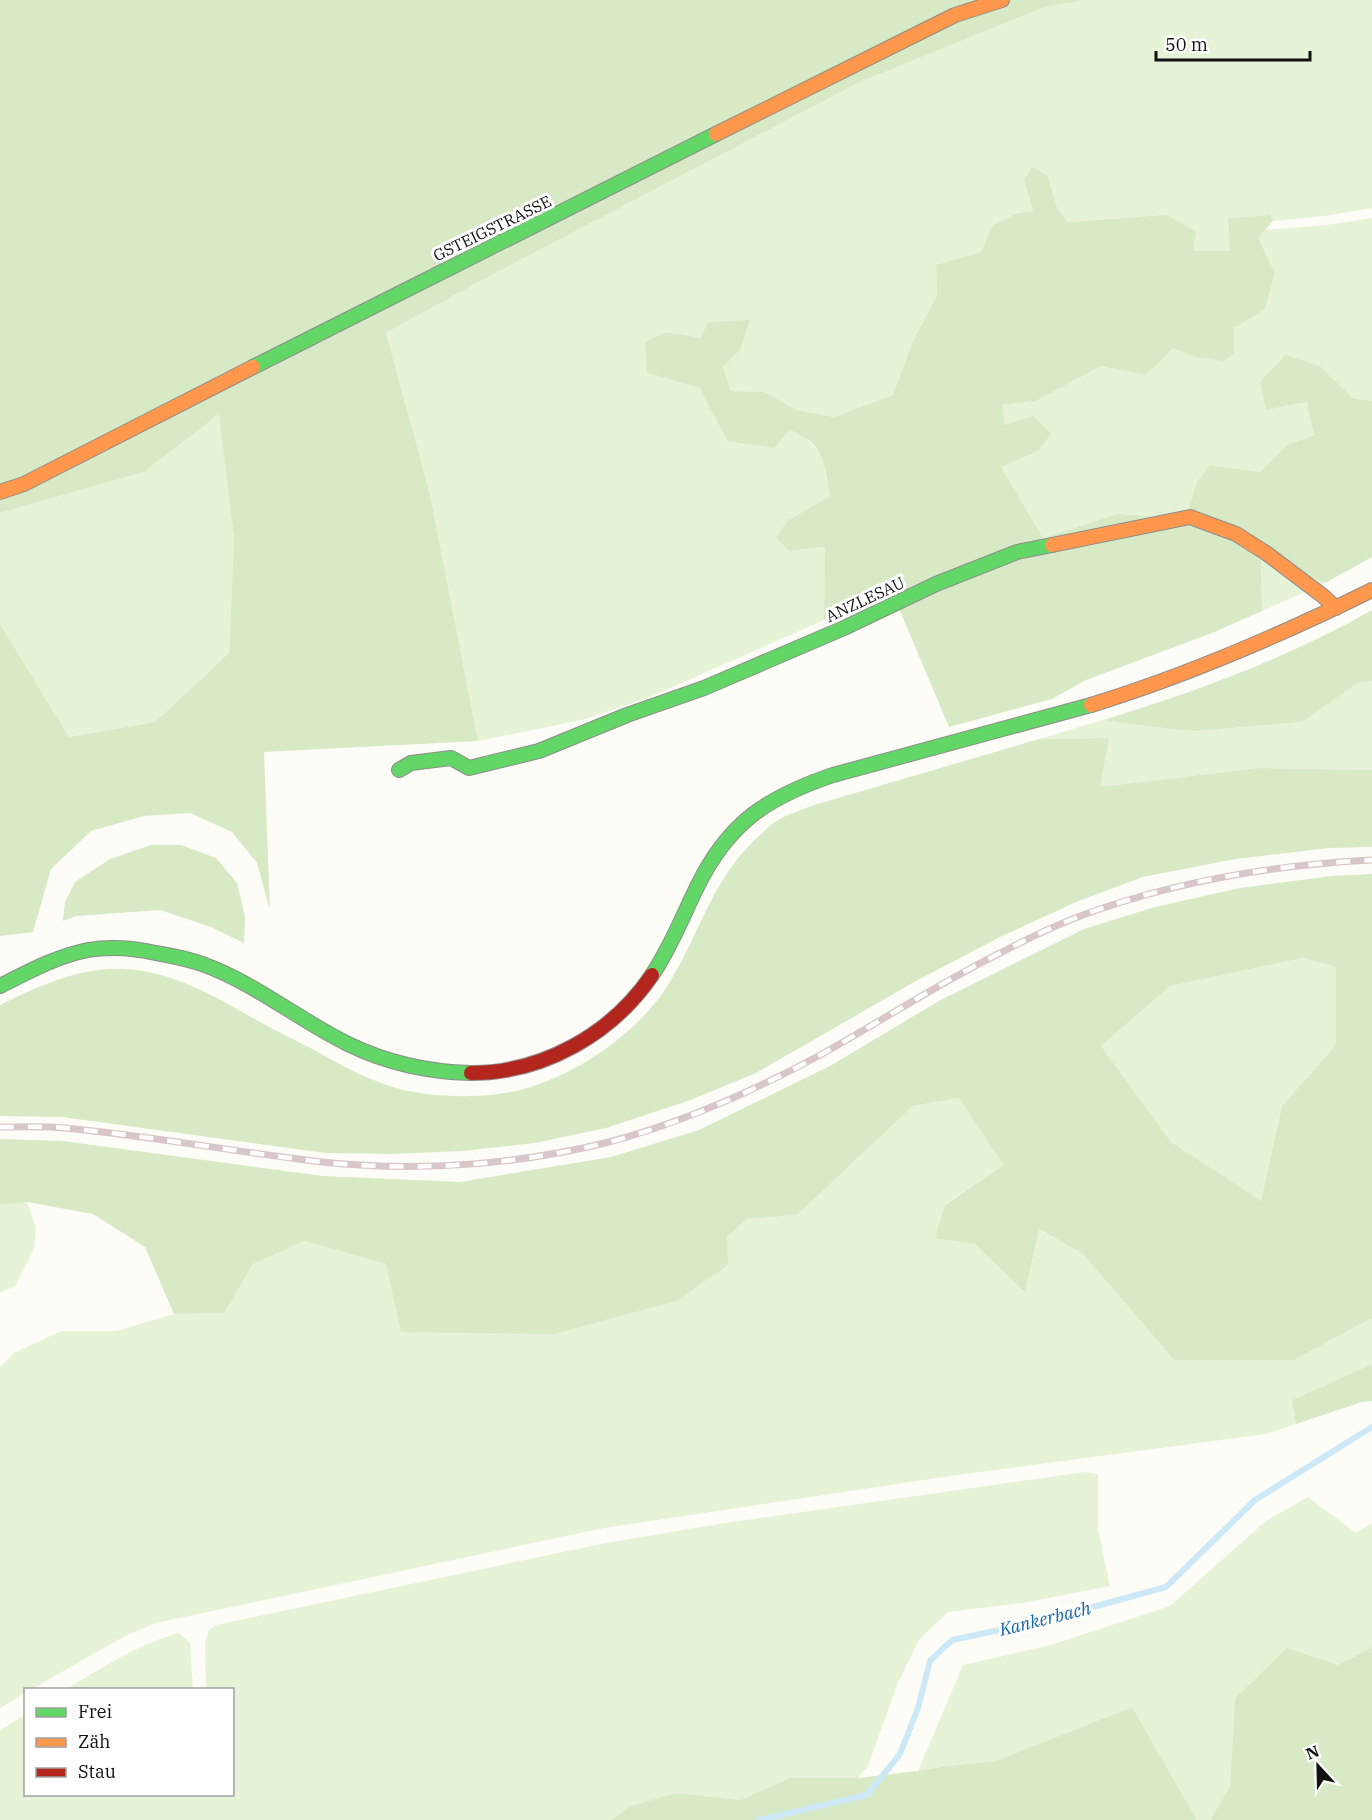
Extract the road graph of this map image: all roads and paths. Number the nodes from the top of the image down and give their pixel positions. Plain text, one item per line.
1 (1002, 0) edge
2 (0, 492) edge
3 (1372, 590) edge
4 (1335, 608) junction
5 (399, 770) dead end
6 (0, 986) edge

1 - 2 street, GSTEIGSTRASSE
3 - 4 street
4 - 5 street, ANZLESAU
4 - 6 street

